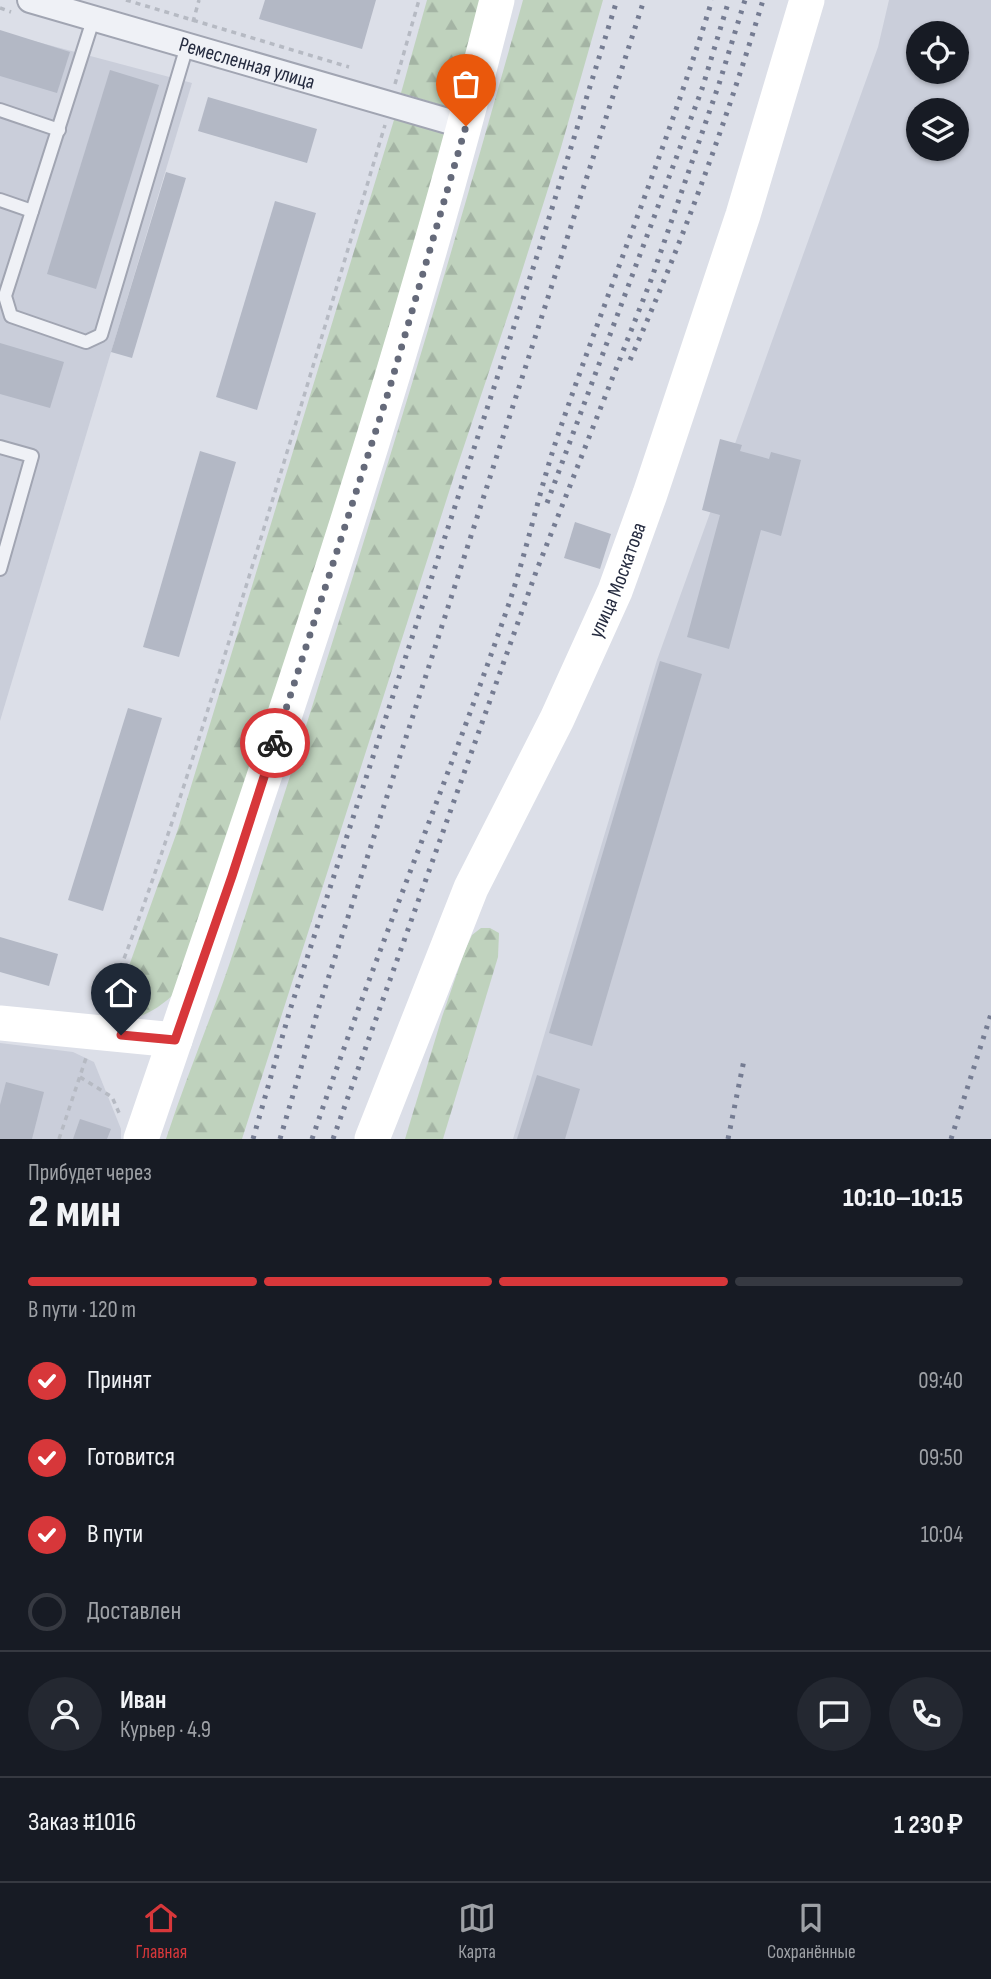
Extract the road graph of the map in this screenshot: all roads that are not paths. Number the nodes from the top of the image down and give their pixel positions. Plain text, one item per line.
1 (498, 0) edge
2 (807, 0) edge
3 (40, 2) edge
4 (93, 20) junction
5 (187, 46) junction
6 (0, 110) edge
7 (466, 126) junction
8 (59, 130) junction
9 (0, 200) edge
10 (33, 211) junction
11 (0, 447) edge
12 (0, 569) edge
13 (0, 1023) edge
14 (175, 1040) junction
15 (131, 1128) edge
16 (372, 1139) edge

1 - 7 main road
2 - 16 main road, улица Москатова
3 - 4 street, Ремесленная улица
4 - 5 street, Ремесленная улица
4 - 8 lane
5 - 7 street, Ремесленная улица
5 - 10 lane
6 - 8 lane
7 - 14 main road
8 - 10 lane
9 - 10 lane
11 - 12 lane
13 - 14 main road
14 - 15 main road

